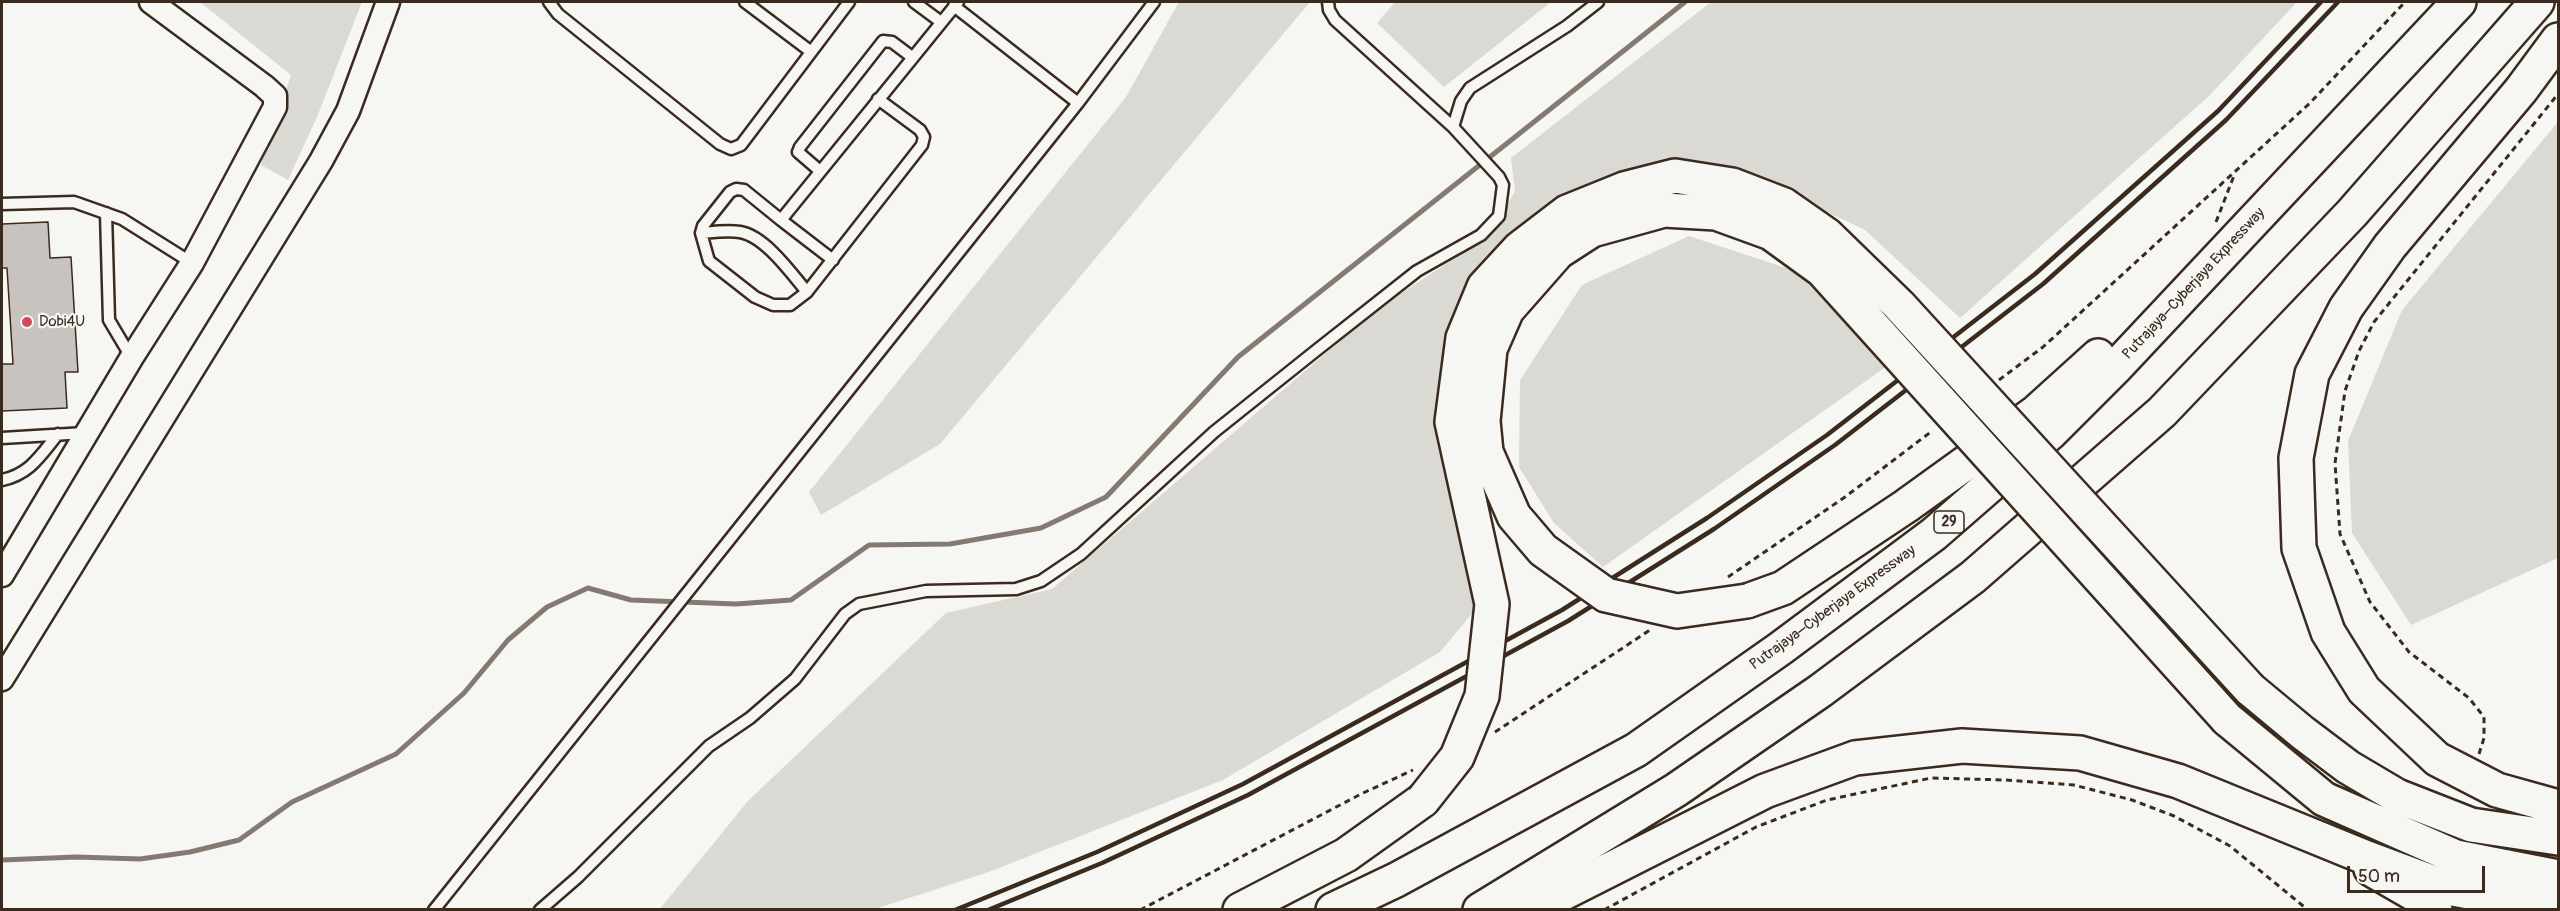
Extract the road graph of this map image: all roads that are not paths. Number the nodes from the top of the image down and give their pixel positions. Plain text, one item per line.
1 (151, 2) edge
2 (388, 2) edge
3 (549, 2) edge
4 (745, 2) edge
5 (849, 2) edge
6 (914, 2) edge
7 (1154, 2) edge
8 (1328, 2) edge
9 (1598, 2) edge
10 (2459, 2) edge
11 (2537, 2) edge
12 (956, 4) edge
13 (941, 22) junction
14 (2559, 40) edge
15 (810, 51) junction
16 (912, 57) junction
17 (878, 99) junction
18 (1078, 103) junction
19 (1453, 127) junction
20 (2300, 170) junction
21 (820, 171) junction
22 (2, 204) edge
23 (106, 213) junction
24 (781, 220) junction
25 (701, 233) junction
26 (833, 260) junction
27 (192, 262) junction
28 (807, 292) junction
29 (132, 357) junction
30 (87, 433) junction
31 (58, 434) junction
32 (2, 438) edge
33 (2, 480) edge
34 (2, 575) edge
35 (2, 679) edge
36 (2559, 807) edge
37 (2309, 834) junction
38 (2559, 838) edge
39 (2559, 877) edge
40 (2559, 908) edge
41 (434, 909) edge
42 (540, 909) edge
43 (1240, 909) edge
44 (1333, 909) edge
45 (1480, 909) edge
46 (1530, 909) edge
47 (2435, 909) edge

1 - 27 street
2 - 35 street
3 - 15 lane
4 - 15 lane
5 - 15 lane
6 - 13 lane
7 - 18 lane
8 - 19 lane
9 - 19 lane
10 - 20 main road, Putrajaya–Cyberjaya Expressway / 29
11 - 45 main road
12 - 13 lane
12 - 18 lane
13 - 16 lane
14 - 36 main road
16 - 17 lane
16 - 21 lane
17 - 21 lane
17 - 26 lane
18 - 41 lane
19 - 42 lane
20 - 39 main road, bridge
20 - 44 main road, Putrajaya–Cyberjaya Expressway / 29
21 - 24 lane
22 - 23 lane
23 - 27 lane
23 - 29 lane
24 - 25 lane
24 - 26 lane
25 - 28 lane
25 - 28 lane
26 - 28 lane
27 - 29 street
29 - 30 street
30 - 31 lane
30 - 34 street
31 - 32 lane
31 - 33 lane
37 - 40 main road
37 - 46 main road
37 - 47 main road
38 - 43 main road, bridge

